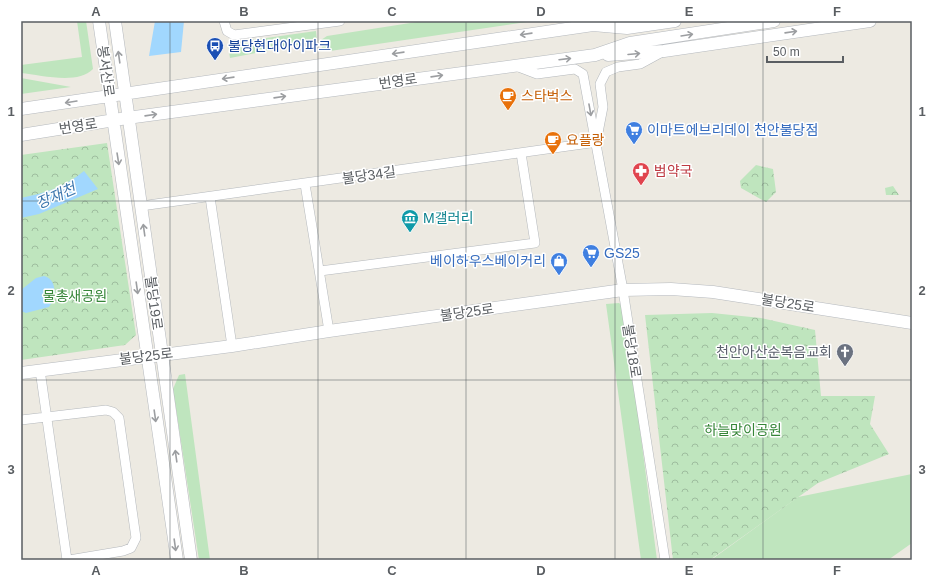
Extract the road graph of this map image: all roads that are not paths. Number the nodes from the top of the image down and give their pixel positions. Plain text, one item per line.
1 (99, 21) edge
2 (114, 21) edge
3 (224, 21) edge
4 (340, 21) edge
5 (605, 21) edge
6 (675, 21) edge
7 (774, 21) edge
8 (870, 21) edge
9 (592, 23) edge
10 (664, 51) junction
11 (595, 55) junction
12 (514, 65) junction
13 (124, 93) junction
14 (109, 96) junction
15 (21, 109) edge
16 (127, 118) junction
17 (113, 121) junction
18 (21, 135) edge
19 (597, 142) junction
20 (521, 153) junction
21 (305, 184) junction
22 (210, 197) junction
23 (141, 206) junction
24 (320, 271) junction
25 (623, 290) junction
26 (912, 324) edge
27 (330, 331) junction
28 (232, 346) junction
29 (162, 354) junction
30 (146, 356) junction
31 (40, 370) junction
32 (21, 373) edge
33 (48, 417) junction
34 (21, 420) edge
35 (68, 560) edge
36 (177, 560) edge
37 (191, 560) edge
38 (665, 560) edge

1 - 14 street, 봉서산로
13 -> 2 street, 봉서산로
3 - 4 street
5 - 9 street
6 - 9 street, 번영로
11 -> 7 street, 번영로
10 -> 8 street
9 -> 13 street, 번영로
11 -> 10 street
10 - 19 street
12 -> 11 street, 번영로
16 -> 12 street, 번영로
12 -> 19 street, 불당18로
13 - 14 street, 번영로
13 - 16 street, 불당19로
14 -> 15 street, 번영로
14 - 17 street, 봉서산로
16 - 17 street, 번영로
16 - 23 street, 불당19로
17 - 18 street, 번영로
17 -> 30 street, 불당19로
19 - 20 street, 불당34길
19 - 25 street, 불당18로
20 - 21 street, 불당34길
20 - 24 street
21 - 22 street, 불당34길
21 - 24 street
22 - 23 street, 불당34길
22 - 28 street
29 -> 23 street, 불당19로
24 - 27 street
25 - 26 street, 불당25로
25 - 27 street, 불당25로
25 - 38 street, 불당18로
27 - 28 street, 불당25로
28 - 29 street, 불당25로
29 - 30 street, 불당25로
37 -> 29 street, 불당19로
30 - 31 street, 불당25로
30 -> 36 street, 불당19로
31 - 32 street, 불당25로
31 - 33 street
33 - 34 street
33 - 35 street
33 - 35 street

